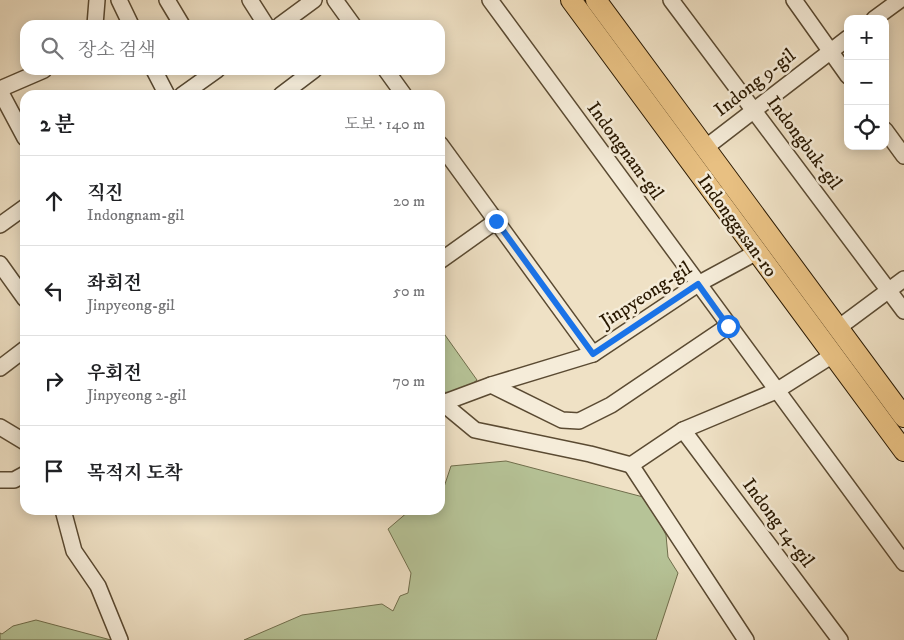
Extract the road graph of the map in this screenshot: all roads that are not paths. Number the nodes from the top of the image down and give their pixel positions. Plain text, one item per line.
1 (97, 0) edge
2 (119, 0) edge
3 (167, 0) edge
4 (250, 0) edge
5 (314, 0) edge
6 (335, 0) edge
7 (490, 0) edge
8 (571, 0) edge
9 (596, 0) edge
10 (671, 0) edge
11 (794, 0) edge
12 (900, 0) edge
13 (879, 15) edge
14 (95, 20) edge
15 (129, 20) edge
16 (179, 20) edge
17 (263, 20) edge
18 (287, 20) edge
19 (349, 20) edge
20 (844, 41) edge
21 (830, 51) junction
22 (844, 70) edge
23 (33, 75) edge
24 (157, 75) edge
25 (207, 75) edge
26 (307, 75) edge
27 (388, 75) edge
28 (0, 90) edge
29 (164, 90) edge
30 (188, 90) edge
31 (288, 90) edge
32 (396, 90) edge
33 (754, 110) junction
34 (20, 128) edge
35 (889, 135) edge
36 (705, 148) junction
37 (445, 153) edge
38 (904, 156) edge
39 (20, 211) edge
40 (496, 221) junction
41 (0, 225) edge
42 (757, 252) junction
43 (445, 257) edge
44 (0, 264) edge
45 (904, 279) edge
46 (698, 284) junction
47 (889, 291) junction
48 (20, 292) edge
49 (904, 311) edge
50 (728, 326) junction
51 (838, 328) junction
52 (20, 353) edge
53 (593, 354) junction
54 (832, 355) junction
55 (0, 368) edge
56 (491, 385) junction
57 (776, 391) junction
58 (445, 402) edge
59 (445, 405) edge
60 (904, 418) edge
61 (0, 426) edge
62 (683, 430) junction
63 (20, 439) edge
64 (904, 451) edge
65 (630, 465) junction
66 (20, 477) edge
67 (0, 480) edge
68 (64, 515) edge
69 (904, 563) edge
70 (120, 640) edge
71 (746, 640) edge
72 (840, 640) edge

1 - 14 street
2 - 15 street
3 - 16 street
4 - 17 street
5 - 18 street
6 - 19 street
7 - 46 street, Indongnam-gil
8 - 42 main road, Indonggasan-ro
9 - 36 main road, Indonggasan-ro
10 - 33 street, Indongbuk-gil
11 - 21 street
12 - 13 street
20 - 21 street, Indong 9-gil
21 - 22 street
21 - 33 street, Indong 9-gil
23 - 28 street
24 - 29 street
25 - 30 street
26 - 31 street
27 - 32 street
28 - 34 street
33 - 36 street, Indong 9-gil
33 - 47 street, Indongbuk-gil
35 - 38 street
36 - 51 main road, Indonggasan-ro
37 - 40 street
39 - 41 street
40 - 43 street
40 - 53 street
42 - 46 street, Jinpyeong-gil
42 - 54 main road, Indonggasan-ro
44 - 48 street
45 - 47 street
46 - 50 street, Indongnam-gil
46 - 53 street, Jinpyeong-gil
47 - 49 street, Indongbuk-gil
47 - 51 street
50 - 56 street
50 - 57 street, Indongnam-gil
51 - 60 main road, Indonggasan-ro
52 - 55 street
53 - 56 street, Jinpyeong-gil
54 - 57 street
54 - 64 main road, Indonggasan-ro
56 - 58 street, Jinpyeong-gil
57 - 62 street
57 - 69 street, Indongnam-gil
59 - 65 street
61 - 63 street
62 - 65 street
62 - 72 street, Indong 14-gil
65 - 71 street
66 - 67 street
68 - 70 street

